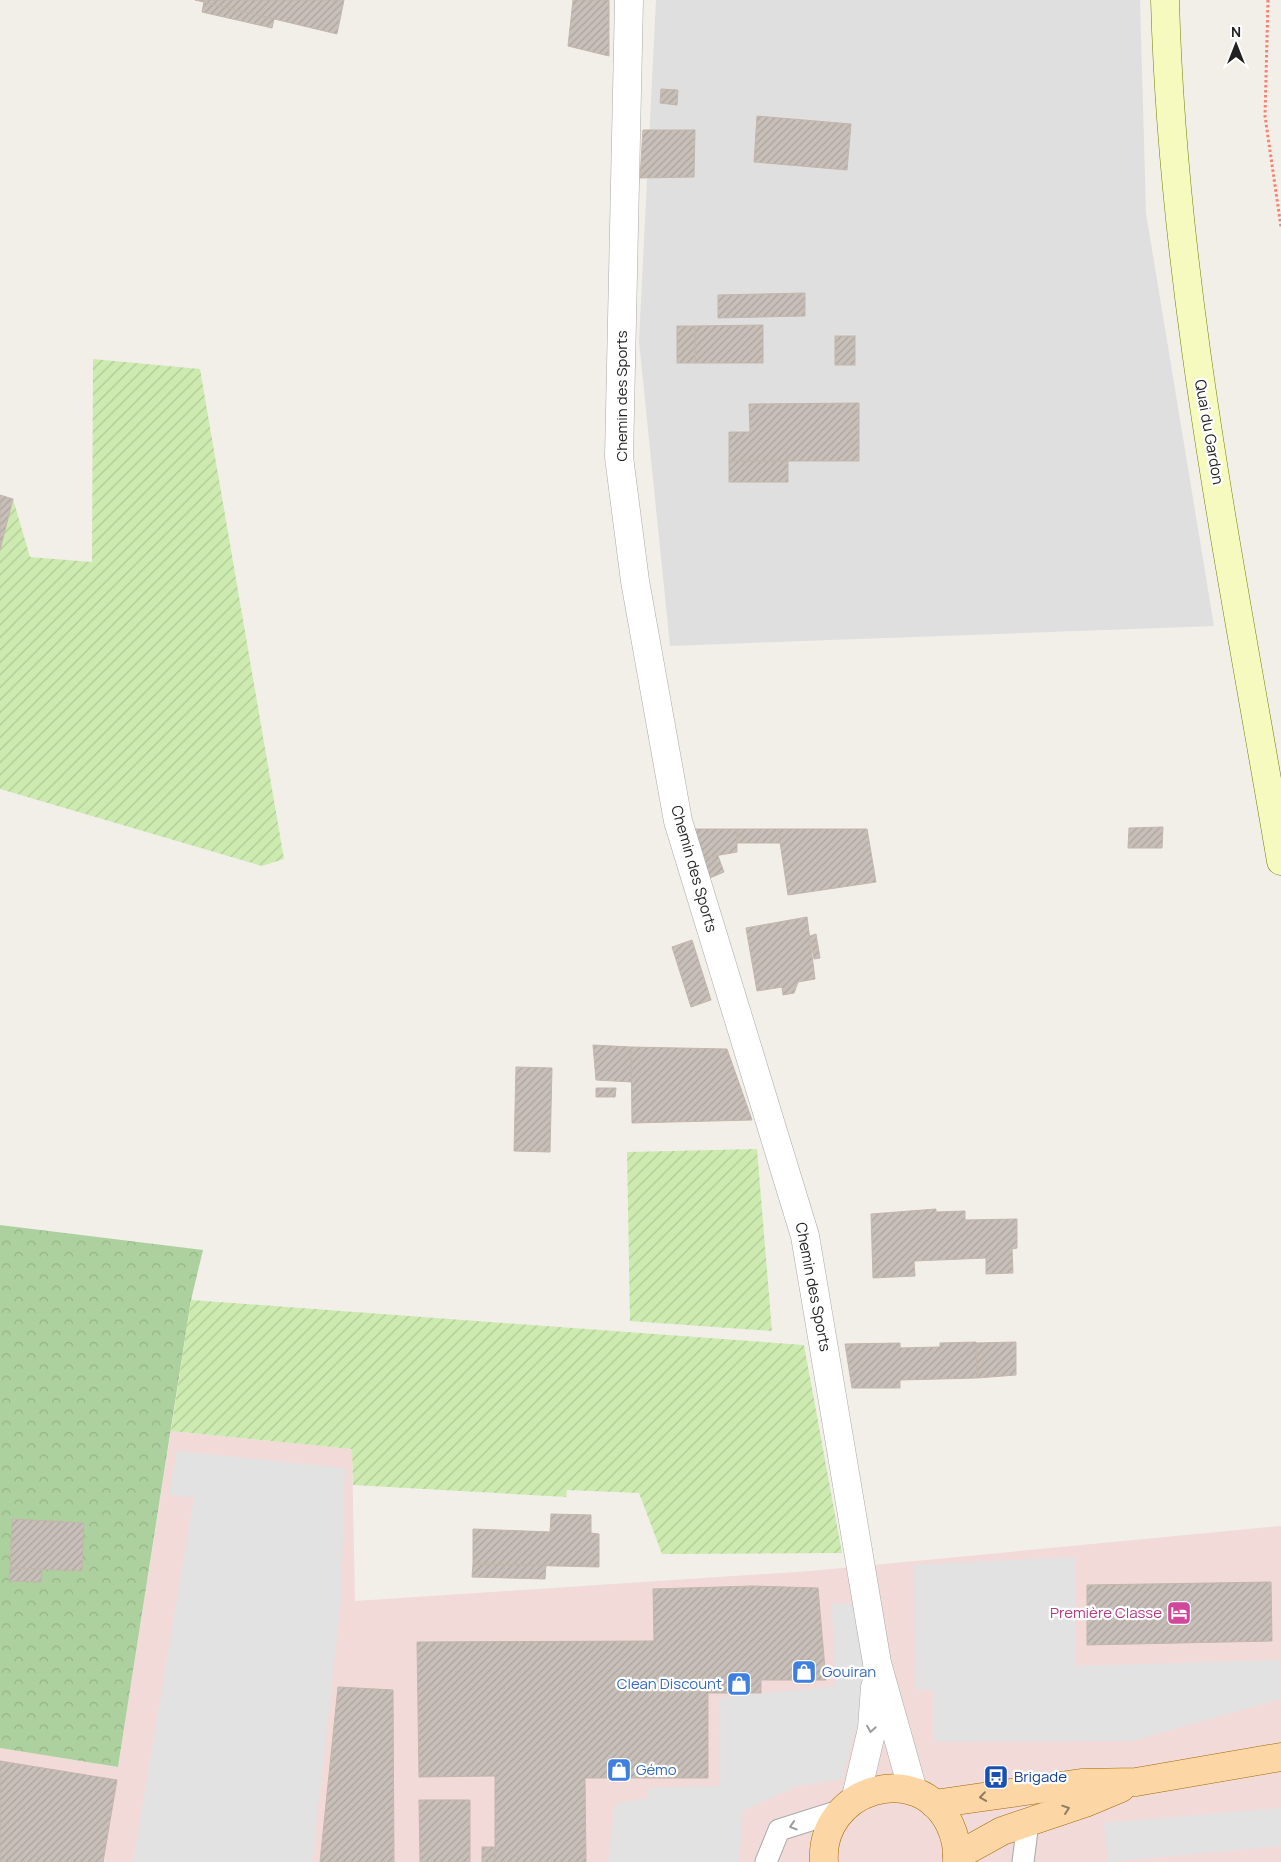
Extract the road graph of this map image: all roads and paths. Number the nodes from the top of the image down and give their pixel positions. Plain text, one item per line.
1 (629, 0) edge
2 (1165, 0) edge
3 (1268, 0) edge
4 (1281, 227) edge
5 (1281, 861) edge
6 (877, 1663) junction
7 (1281, 1758) edge
8 (1136, 1782) junction
9 (923, 1798) junction
10 (848, 1804) junction
11 (1028, 1822) junction
12 (957, 1859) edge
13 (766, 1862) edge
14 (824, 1862) edge
15 (1023, 1862) edge

1 - 6 street, Chemin des Sports
2 - 5 main road, Quai du Gardon
3 - 4 path
6 - 9 street, Chemin des Sports
6 -> 10 street, Chemin des Sports
7 - 8 main road
8 -> 9 main road
11 -> 8 main road
9 - 10 main road
9 - 12 main road
10 -> 13 lane
10 - 14 main road
11 - 12 main road
11 - 15 lane

